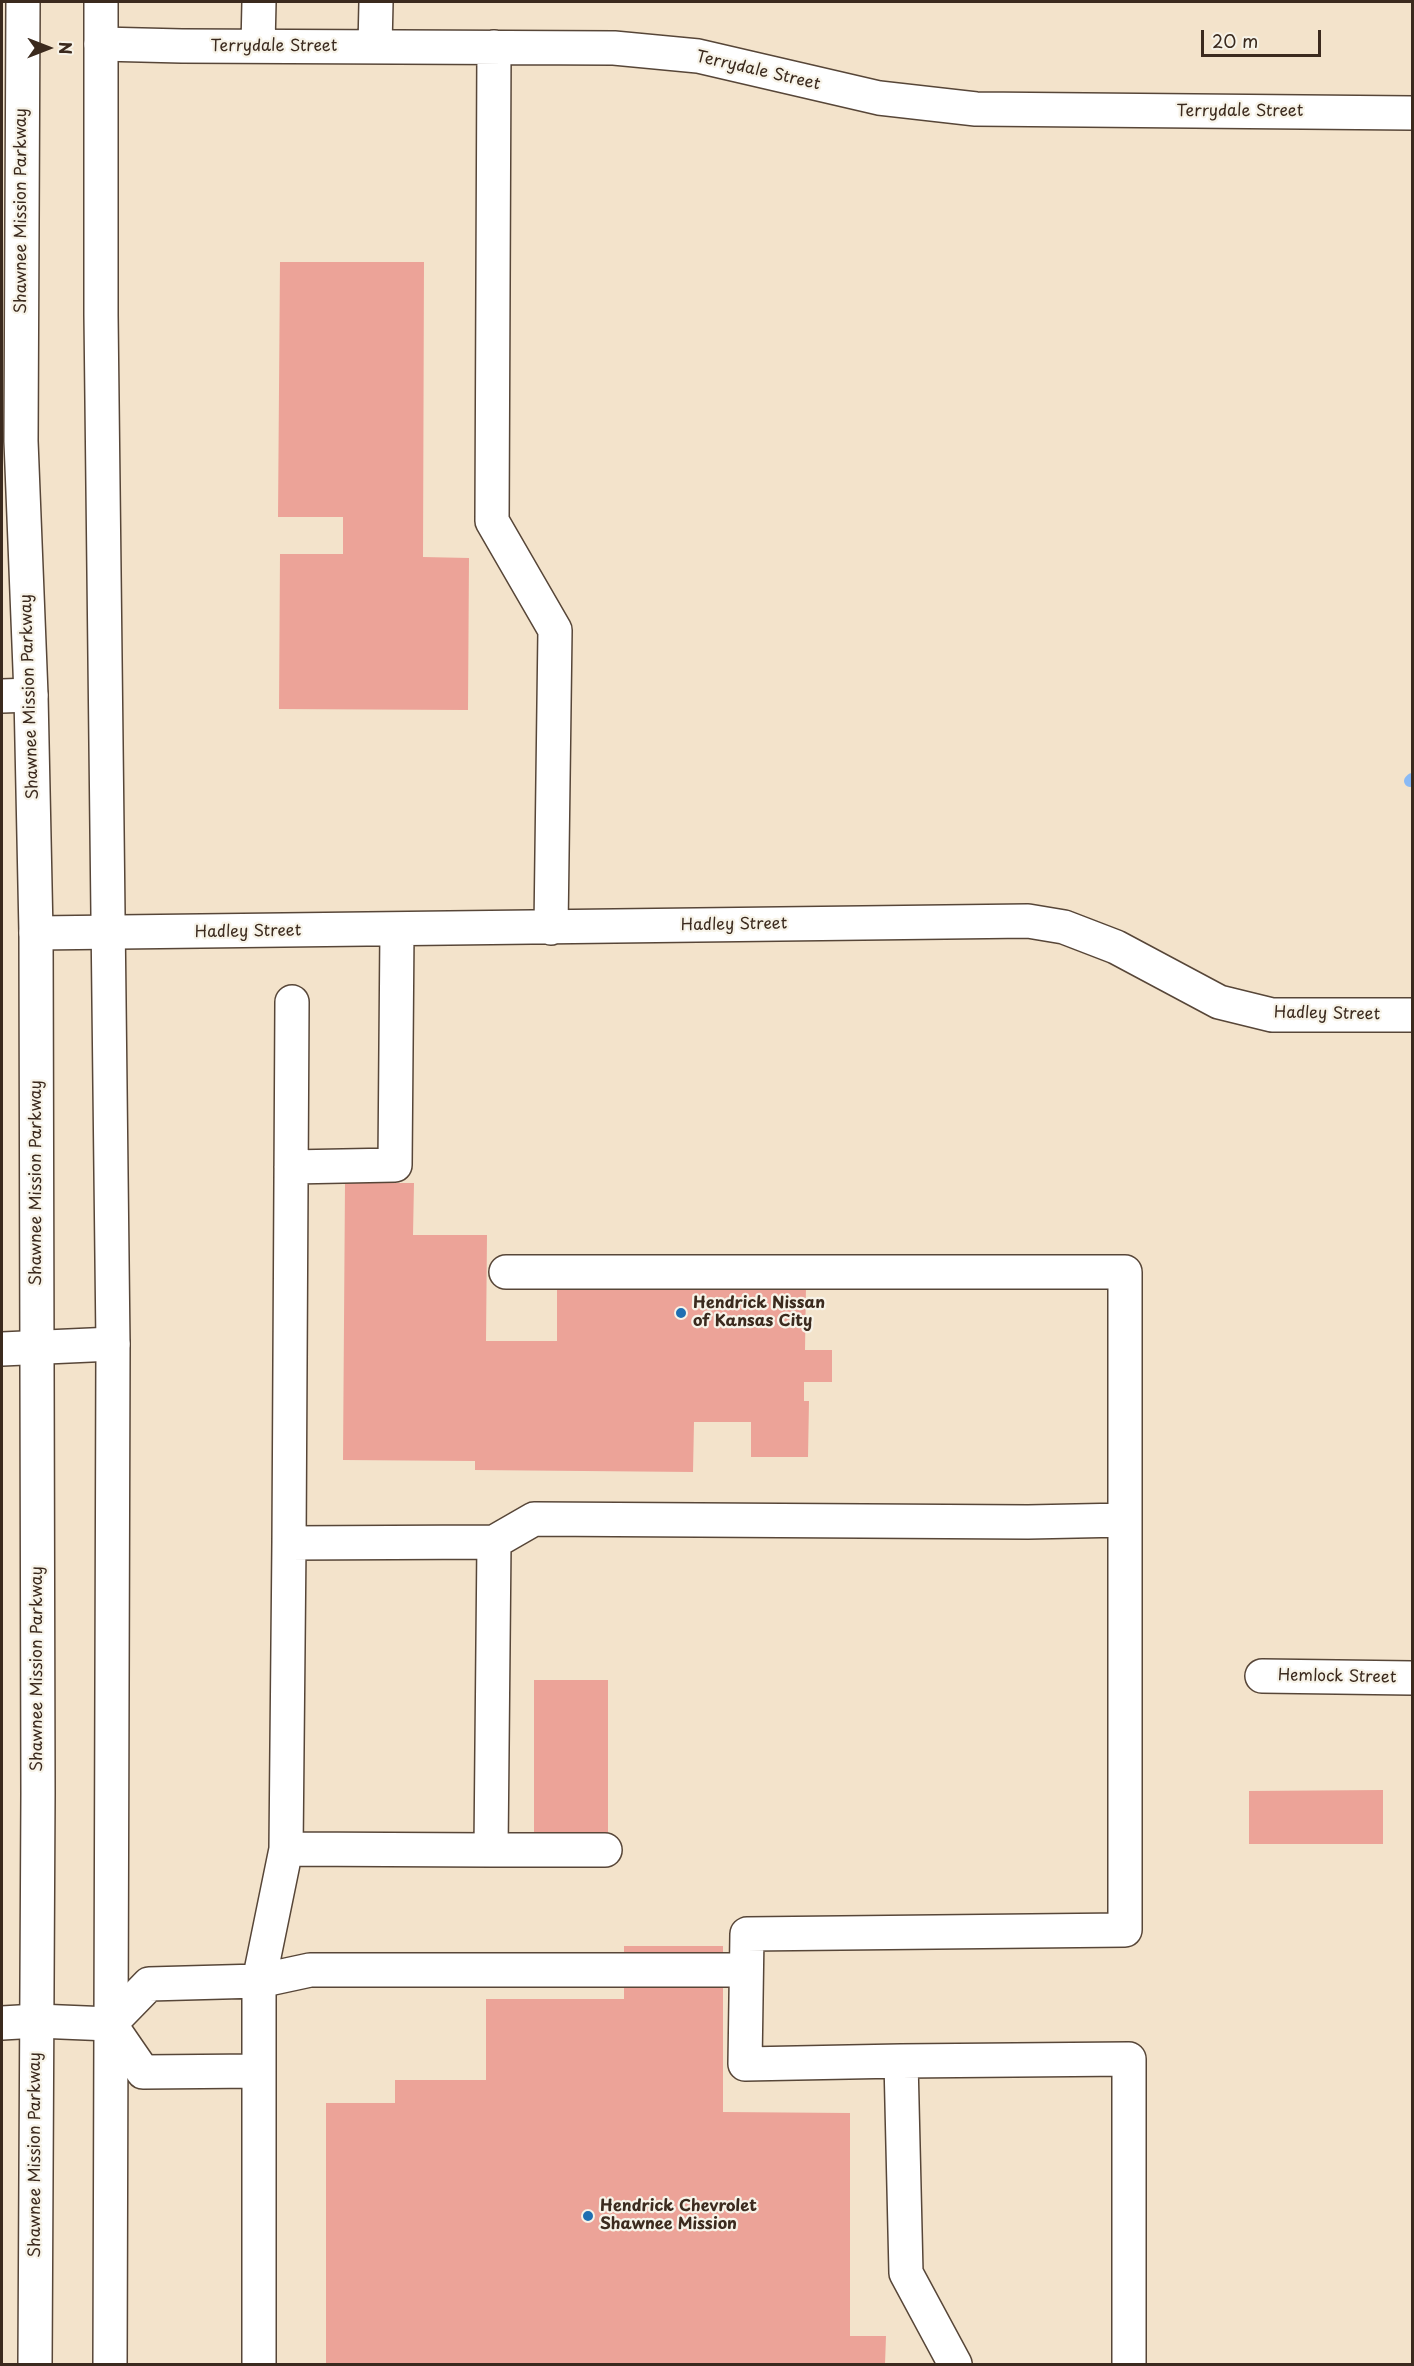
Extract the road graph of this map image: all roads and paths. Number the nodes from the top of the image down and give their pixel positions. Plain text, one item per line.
1 (23, 2) edge
2 (101, 2) edge
3 (259, 2) edge
4 (376, 2) edge
5 (101, 44) junction
6 (258, 46) junction
7 (375, 47) junction
8 (494, 47) junction
9 (1413, 113) edge
10 (16, 695) edge
11 (551, 928) junction
12 (397, 930) junction
13 (36, 933) junction
14 (110, 934) junction
15 (292, 1002) dead end
16 (1413, 1015) edge
17 (291, 1167) junction
18 (506, 1272) dead end
19 (113, 1344) junction
20 (38, 1346) junction
21 (2, 1349) edge
22 (1125, 1520) junction
23 (494, 1542) junction
24 (289, 1543) junction
25 (1262, 1676) dead end
26 (1413, 1678) edge
27 (286, 1849) junction
28 (491, 1850) junction
29 (604, 1850) dead end
30 (746, 1970) junction
31 (259, 1981) junction
32 (37, 2021) junction
33 (2, 2023) edge
34 (110, 2024) junction
35 (902, 2061) junction
36 (259, 2071) junction
37 (35, 2364) edge
38 (110, 2364) edge
39 (259, 2364) edge
40 (954, 2364) edge
41 (1130, 2364) edge

1 - 10 main road, Shawnee Mission Parkway
2 - 5 main road
3 - 6 main road
4 - 7 main road
5 - 6 main road, Terrydale Street
5 - 14 main road
6 - 7 main road, Terrydale Street
7 - 8 main road, Terrydale Street
8 - 9 main road, Terrydale Street
8 - 11 main road
10 - 13 main road, Shawnee Mission Parkway
11 - 12 main road, Hadley Street
11 - 16 main road, Hadley Street
12 - 14 main road, Hadley Street
12 - 17 main road
13 - 14 main road, Hadley Street
13 - 20 main road, Shawnee Mission Parkway
14 - 19 main road
15 - 17 main road
17 - 24 main road
18 - 22 main road
19 - 20 main road
19 - 34 main road
20 - 21 main road
20 - 32 main road, Shawnee Mission Parkway
22 - 23 main road
22 - 30 main road
23 - 24 main road
23 - 28 main road
24 - 27 main road
25 - 26 main road, Hemlock Street
27 - 28 main road
27 - 31 main road
28 - 29 main road
30 - 31 main road
30 - 35 main road
31 - 34 main road
31 - 36 main road
32 - 33 main road
32 - 34 main road
32 - 37 main road, Shawnee Mission Parkway
34 - 36 main road
34 - 38 main road
35 - 40 main road
35 - 41 main road
36 - 39 main road

